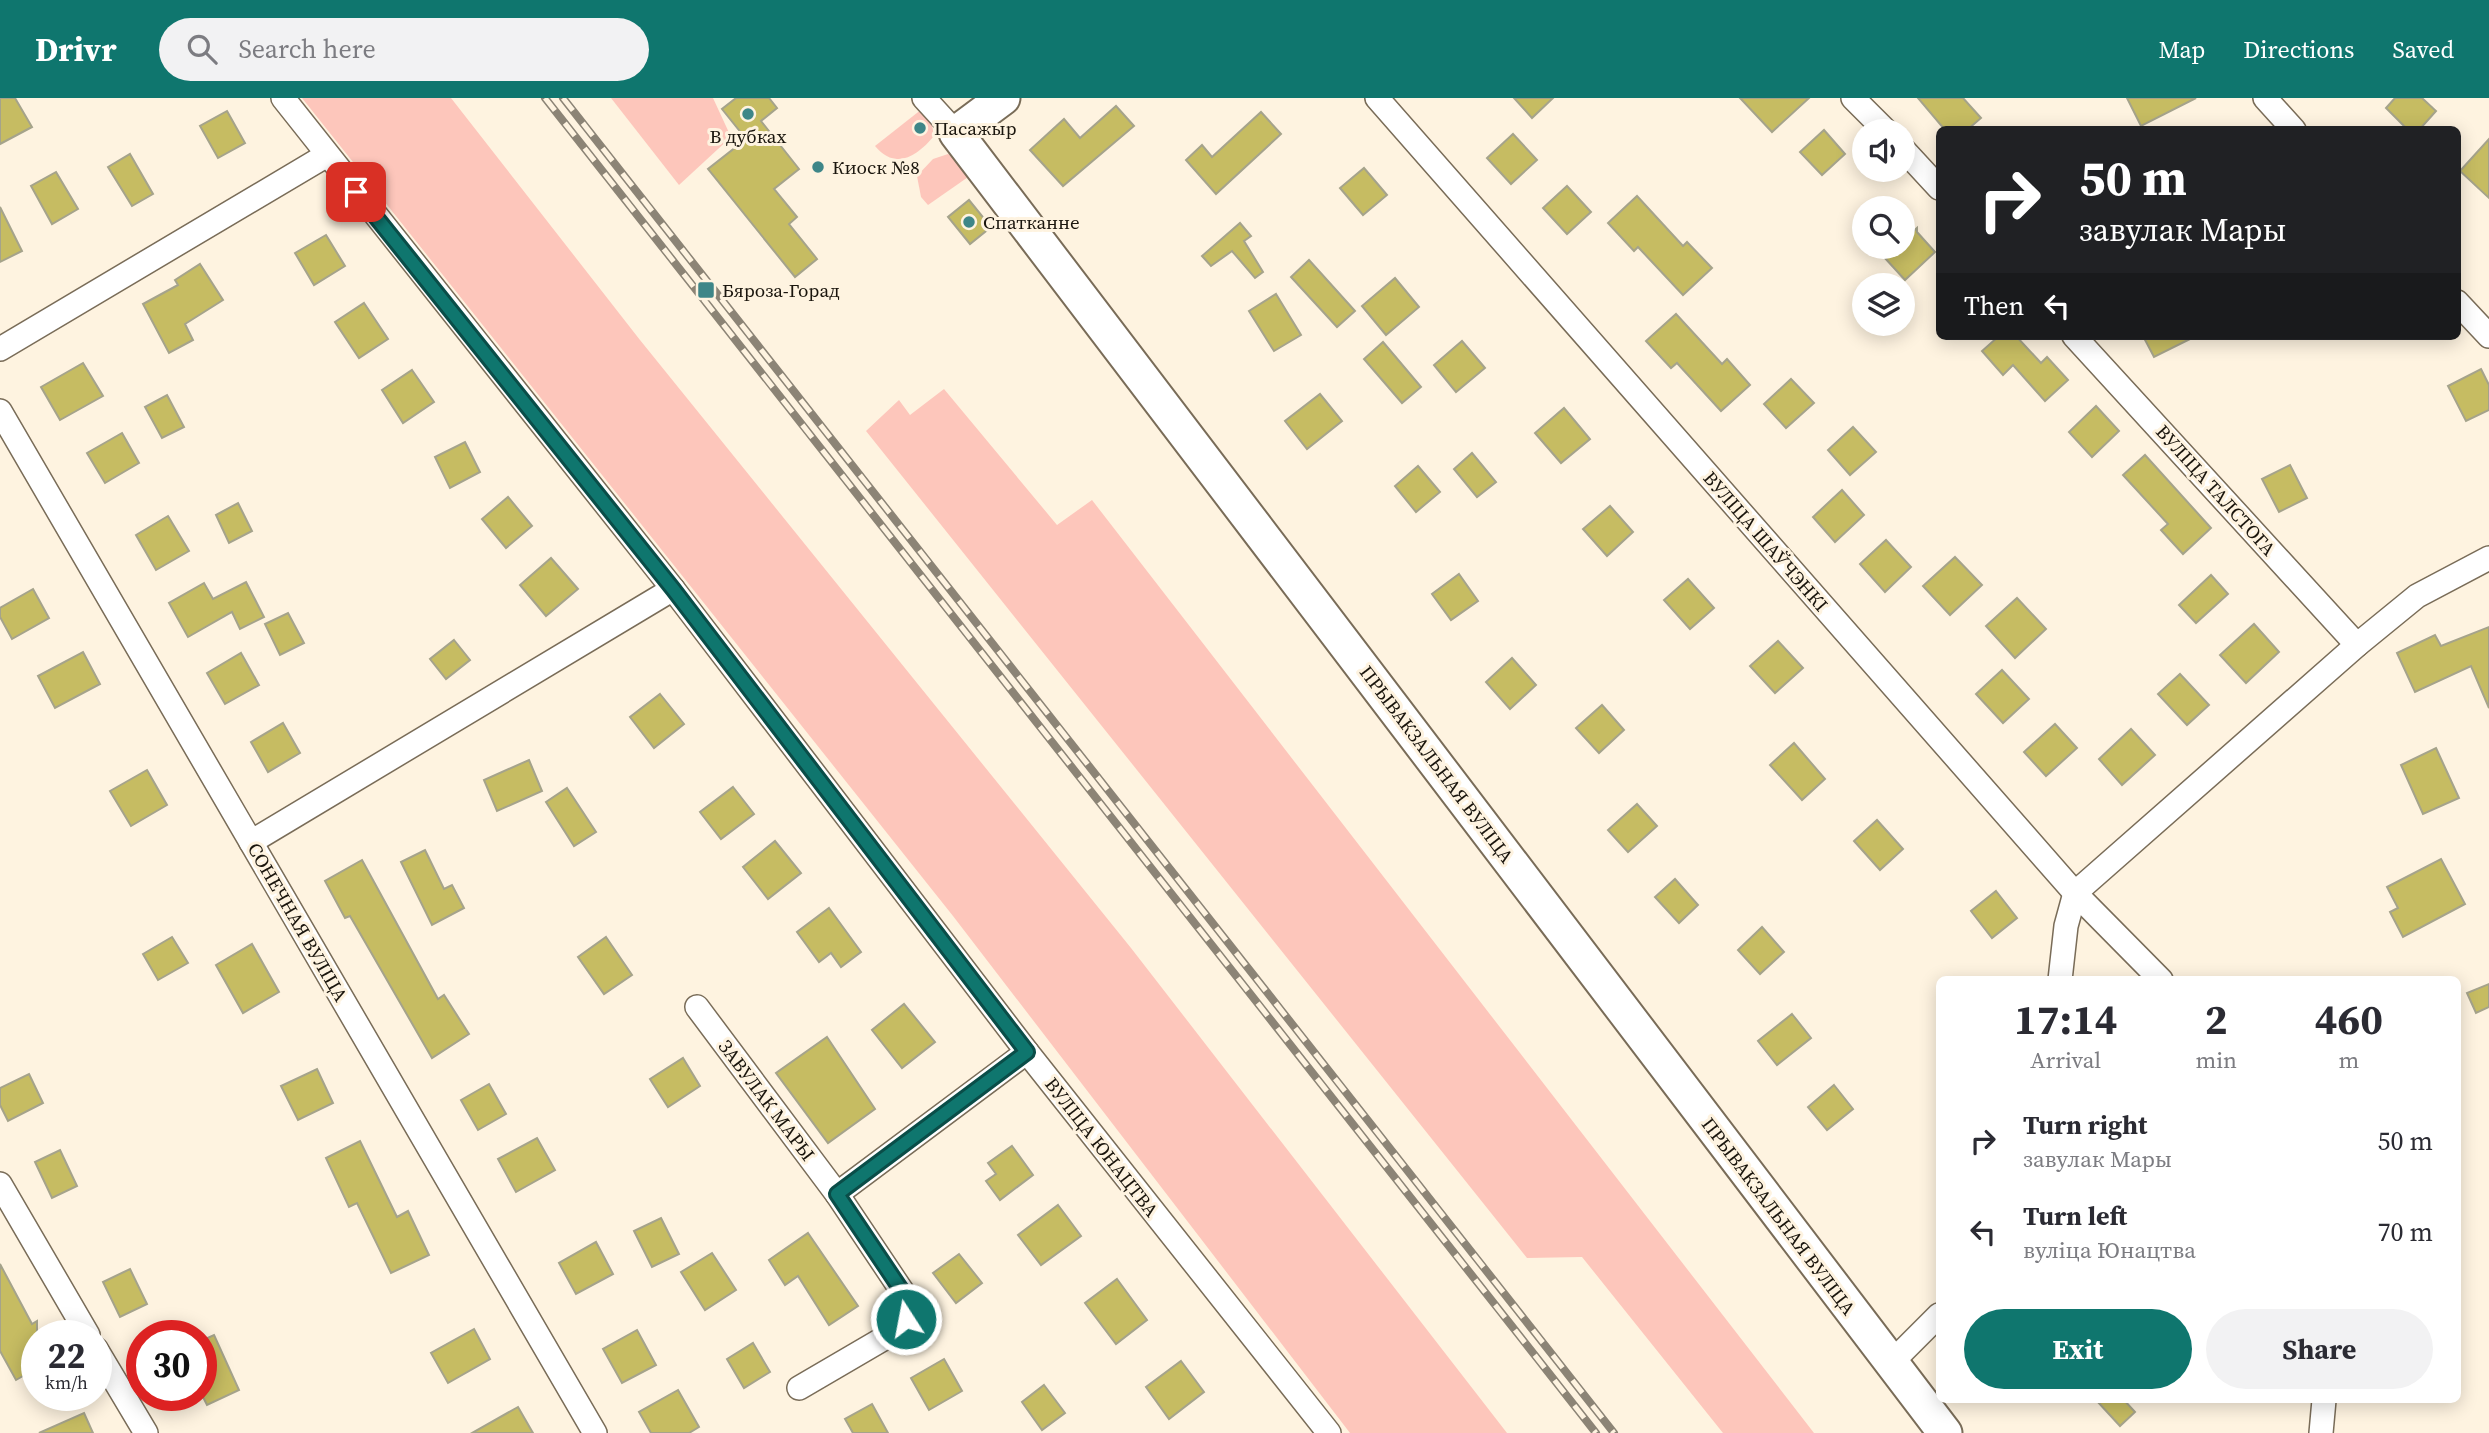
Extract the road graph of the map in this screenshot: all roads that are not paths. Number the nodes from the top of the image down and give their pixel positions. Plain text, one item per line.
1 (283, 98) edge
2 (925, 98) edge
3 (1003, 98) edge
4 (1377, 98) edge
5 (1853, 98) edge
6 (2265, 98) edge
7 (1874, 119) edge
8 (2290, 126) edge
9 (956, 134) junction
10 (327, 155) junction
11 (1915, 162) edge
12 (1936, 185) edge
13 (2461, 306) edge
14 (2489, 336) edge
15 (2078, 340) edge
16 (0, 349) edge
17 (0, 411) edge
18 (2489, 558) edge
19 (673, 589) junction
20 (2357, 645) junction
21 (251, 842) junction
22 (2075, 893) junction
23 (2060, 976) edge
24 (2157, 976) edge
25 (698, 1007) dead end
26 (1027, 1052) junction
27 (0, 1184) edge
28 (837, 1194) junction
29 (1936, 1318) edge
30 (80, 1320) edge
31 (1891, 1363) junction
32 (112, 1376) edge
33 (799, 1388) dead end
34 (2324, 1403) edge
35 (146, 1433) edge
36 (595, 1433) edge
37 (1329, 1433) edge
38 (1945, 1433) edge
39 (2321, 1433) edge

1 - 10 street, ВУЛІЦА ЮНАЦТВА
2 - 9 street, ПРЫВАКЗАЛЬНАЯ ВУЛІЦА
3 - 9 street
4 - 22 street, ВУЛІЦА ШАЎЧЭНКІ
5 - 7 street
6 - 8 street
9 - 31 street, ПРЫВАКЗАЛЬНАЯ ВУЛІЦА
10 - 16 street
10 - 19 street, ВУЛІЦА ЮНАЦТВА
11 - 12 street
13 - 14 street
15 - 20 street, ВУЛІЦА ТАЛСТОГА
17 - 21 street, СОНЕЧНАЯ ВУЛІЦА
18 - 20 street
19 - 21 street
19 - 26 street, ВУЛІЦА ЮНАЦТВА
20 - 22 street
21 - 36 street, СОНЕЧНАЯ ВУЛІЦА
22 - 23 street
22 - 24 street, ВУЛІЦА ШАЎЧЭНКІ
25 - 28 street, ЗАВУЛАК МАРЫ
26 - 28 street
26 - 37 street, ВУЛІЦА ЮНАЦТВА
27 - 30 street
28 - 33 street, ЗАВУЛАК МАРЫ
29 - 31 street
31 - 38 street, ПРЫВАКЗАЛЬНАЯ ВУЛІЦА
32 - 35 street
34 - 39 street

